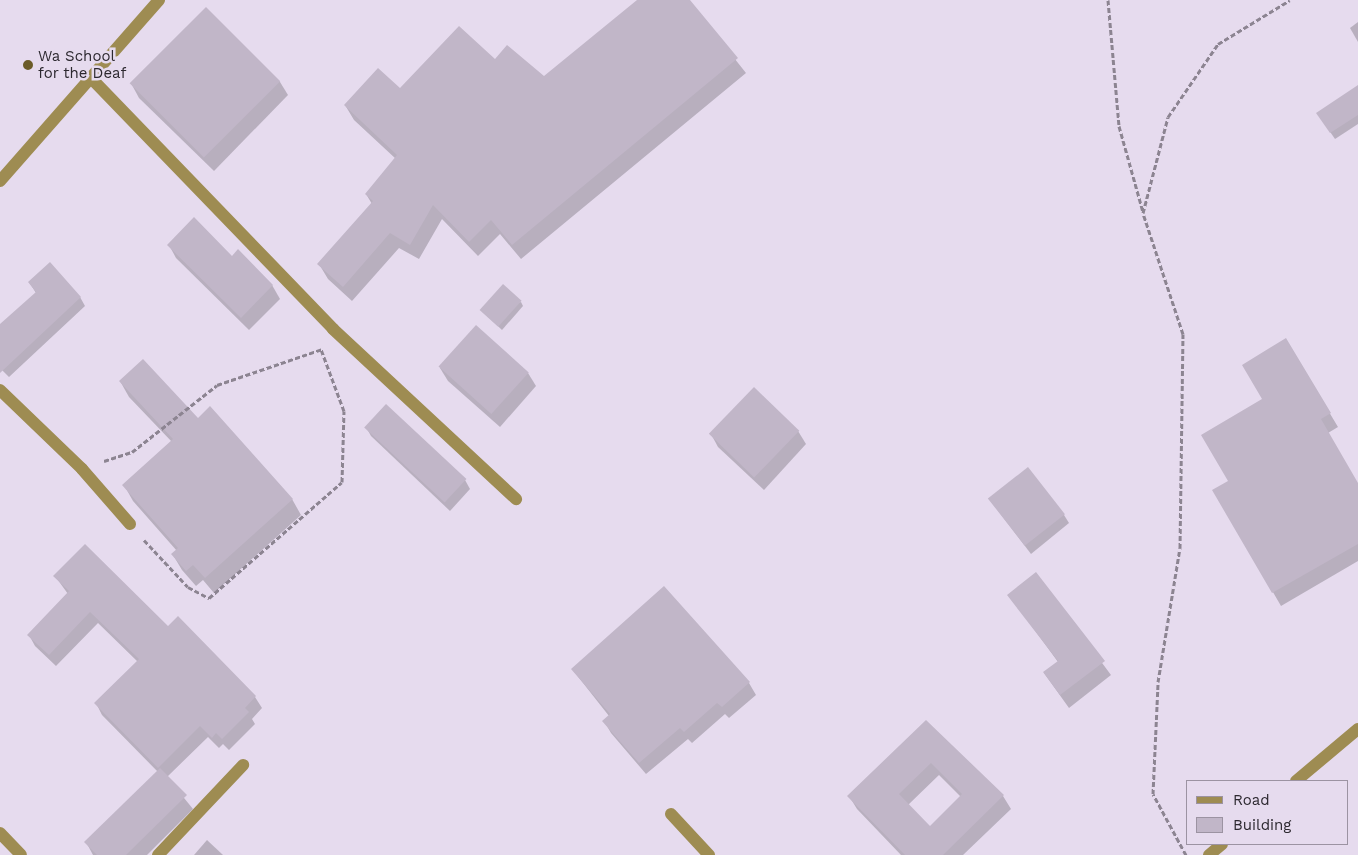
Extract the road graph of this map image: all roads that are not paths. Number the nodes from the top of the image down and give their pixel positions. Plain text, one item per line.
1 (159, 0) edge
2 (91, 78) junction
3 (0, 181) edge
4 (0, 390) edge
5 (516, 499) dead end
6 (130, 524) road end
7 (1358, 729) edge
8 (243, 765) dead end
9 (1297, 780) edge
10 (671, 814) dead end
11 (0, 833) edge
12 (1221, 845) edge
13 (21, 855) edge
14 (158, 855) edge
15 (708, 855) edge
16 (1209, 855) edge

1 - 2 street
2 - 3 street
2 - 5 street
4 - 6 street
7 - 9 street
8 - 14 street
10 - 15 street
11 - 13 street
12 - 16 street

